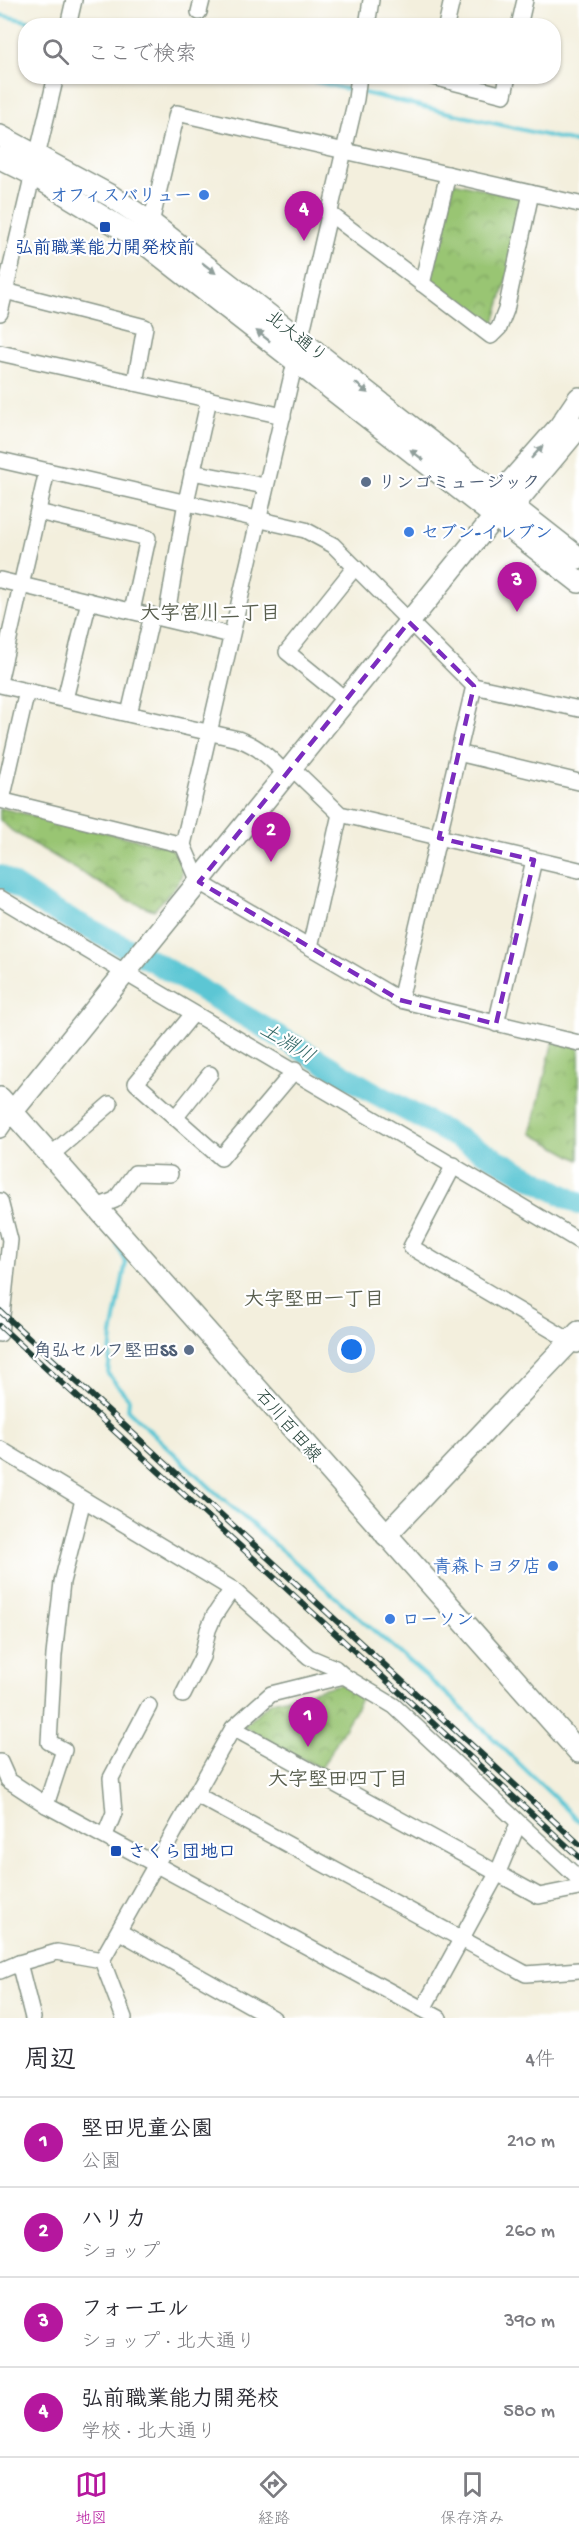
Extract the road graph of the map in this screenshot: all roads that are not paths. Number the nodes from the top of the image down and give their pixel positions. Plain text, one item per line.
1 (74, 0) edge
2 (371, 0) edge
3 (452, 0) edge
4 (525, 0) edge
5 (69, 18) edge
6 (368, 18) edge
7 (448, 18) edge
8 (521, 18) edge
9 (54, 84) edge
10 (357, 84) edge
11 (461, 84) edge
12 (506, 84) edge
13 (0, 136) edge
14 (344, 150) junction
15 (0, 158) edge
16 (35, 165) junction
17 (448, 174) junction
18 (531, 193) junction
19 (579, 204) edge
20 (329, 213) junction
21 (151, 223) junction
22 (422, 284) junction
23 (5, 291) junction
24 (0, 314) edge
25 (300, 339) junction
26 (0, 353) edge
27 (296, 360) junction
28 (135, 382) junction
29 (579, 398) edge
30 (209, 399) junction
31 (283, 416) junction
32 (579, 427) edge
33 (0, 460) edge
34 (47, 471) junction
35 (192, 472) junction
36 (266, 486) junction
37 (186, 502) junction
38 (502, 507) junction
39 (38, 512) junction
40 (257, 518) junction
41 (579, 558) edge
42 (355, 567) junction
43 (0, 580) edge
44 (579, 582) edge
45 (21, 584) junction
46 (89, 601) junction
47 (132, 611) junction
48 (159, 617) junction
49 (409, 622) junction
50 (231, 635) junction
51 (0, 678) edge
52 (0, 685) edge
53 (474, 686) junction
54 (27, 691) junction
55 (65, 699) junction
56 (346, 700) junction
57 (579, 709) edge
58 (129, 714) junction
59 (208, 731) junction
60 (458, 753) junction
61 (289, 771) junction
62 (579, 782) edge
63 (1, 800) edge
64 (340, 814) junction
65 (439, 838) junction
66 (183, 845) junction
67 (534, 860) junction
68 (579, 870) edge
69 (199, 882) junction
70 (0, 898) edge
71 (310, 947) junction
72 (127, 972) junction
73 (400, 1000) junction
74 (193, 1014) junction
75 (496, 1024) junction
76 (579, 1043) edge
77 (295, 1070) junction
78 (210, 1074) dead end
79 (110, 1104) dead end
80 (7, 1105) edge
81 (175, 1118) junction
82 (0, 1130) edge
83 (51, 1155) junction
84 (454, 1165) junction
85 (170, 1174) dead end
86 (0, 1201) edge
87 (97, 1207) junction
88 (579, 1241) edge
89 (0, 1334) edge
90 (576, 1340) edge
91 (0, 1449) edge
92 (83, 1500) junction
93 (386, 1535) junction
94 (232, 1589) junction
95 (345, 1677) junction
96 (183, 1695) dead end
97 (149, 1706) dead end
98 (233, 1728) junction
99 (579, 1752) edge
100 (0, 1762) edge
101 (195, 1794) junction
102 (46, 1805) junction
103 (519, 1824) junction
104 (105, 1835) junction
105 (157, 1863) junction
106 (498, 1872) junction
107 (579, 1879) edge
108 (579, 1888) edge
109 (120, 1932) junction
110 (462, 1939) junction
111 (102, 1960) junction
112 (19, 1963) junction
113 (579, 1970) edge
114 (0, 1971) edge
115 (423, 2009) junction
116 (33, 2018) edge
117 (124, 2018) edge
118 (273, 2018) edge
119 (439, 2018) edge

1 - 5 street
2 - 6 street
3 - 7 street
4 - 8 street
9 - 16 street
10 - 14 street
11 - 12 street
13 - 16 street, 北大通り
14 - 17 street
14 - 20 street
14 - 21 street
15 - 16 street
16 - 21 street, 北大通り
16 - 23 street
27 -> 16 street
17 - 18 street
17 - 22 street
18 - 19 street
18 - 22 street
20 - 22 street
20 - 25 street
21 -> 25 street, 北大通り
23 - 24 street
23 - 28 street
25 - 27 street
25 -> 38 street, 北大通り
26 - 28 street
27 - 31 street
38 -> 27 street
28 - 30 street
38 -> 29 street
30 - 31 street
30 - 35 street
31 - 36 street
32 - 38 street
33 - 34 street
34 - 37 street
34 - 39 street
35 - 36 street
35 - 37 street
36 - 40 street
37 - 40 street
37 - 48 street
38 - 41 street, 北大通り
38 - 44 street
38 - 49 street
39 - 45 street
39 - 47 street
40 - 42 street
40 - 50 street
42 - 49 street
42 - 56 street
43 - 45 street
45 - 46 street
45 - 51 street
46 - 47 street
46 - 55 street
47 - 48 street
48 - 50 street
48 - 58 street
49 - 53 street
49 - 56 street
50 - 59 street
52 - 54 street
53 - 57 street
53 - 60 street
54 - 55 street
54 - 63 street
55 - 58 street
56 - 61 street
58 - 59 street
59 - 61 street
59 - 66 street
60 - 62 street
60 - 65 street
61 - 64 street
61 - 69 street
63 - 66 street
64 - 65 street
64 - 71 street
65 - 67 street
65 - 73 street
66 - 69 street
67 - 68 street
67 - 75 street
69 - 71 street
69 - 72 street
70 - 72 street
71 - 73 street
72 - 74 street
72 - 80 street
73 - 75 street
74 - 77 street
74 - 81 street
75 - 76 street
77 - 81 street
77 - 84 street
78 - 81 street
79 - 83 street
80 - 82 street
80 - 83 street, 石川百田線
83 - 87 street, 石川百田線
84 - 88 street
84 - 90 street
85 - 87 street
86 - 89 street
87 - 93 street, 石川百田線
90 - 93 street
91 - 92 street
92 - 94 street
92 - 102 street
93 - 99 street, 石川百田線
94 - 95 street
94 - 96 street
95 - 98 street
95 - 103 street
97 - 104 street
98 - 101 street
98 - 106 street
100 - 102 street
101 - 105 street
101 - 110 street
102 - 104 street
103 - 106 street
103 - 107 street
104 - 105 street
105 - 109 street
105 - 115 street
106 - 108 street
106 - 110 street
109 - 111 street
109 - 118 street
110 - 113 street
110 - 115 street
111 - 112 street
111 - 117 street
112 - 114 street
112 - 116 street
115 - 119 street

